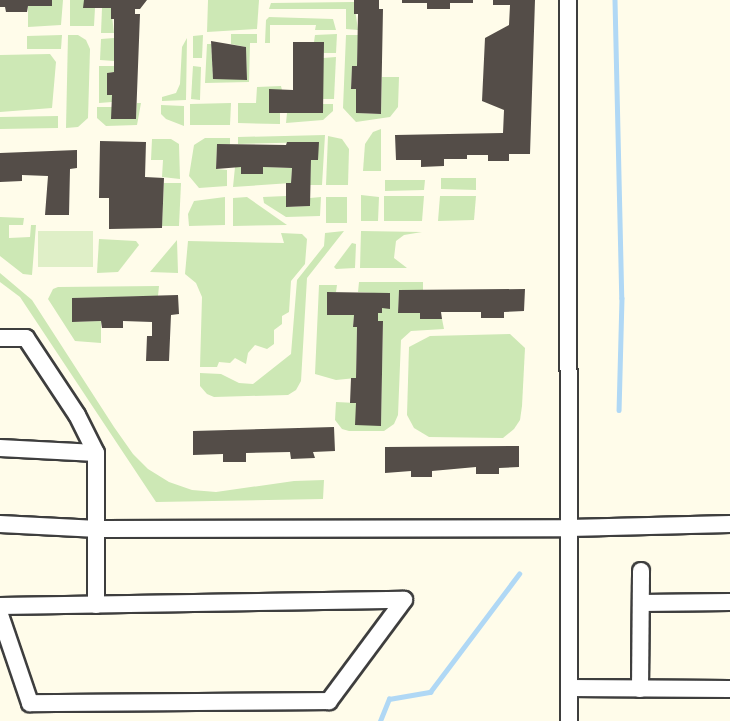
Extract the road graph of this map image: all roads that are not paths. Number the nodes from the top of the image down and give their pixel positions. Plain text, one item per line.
1 (568, 0) edge
2 (0, 338) edge
3 (0, 448) edge
4 (96, 453) junction
5 (0, 524) edge
6 (730, 524) edge
7 (568, 528) junction
8 (98, 529) junction
9 (641, 571) dead end
10 (730, 602) edge
11 (641, 603) junction
12 (96, 605) junction
13 (0, 606) edge
14 (0, 615) edge
15 (569, 688) junction
16 (640, 689) junction
17 (730, 689) edge
18 (569, 721) edge

1 - 7 street
2 - 4 street
3 - 4 street
4 - 8 street
5 - 8 street
6 - 7 street
7 - 8 street
7 - 15 street
8 - 12 street
9 - 11 street
10 - 11 street
11 - 16 street
12 - 13 street
12 - 14 street
15 - 16 street
15 - 18 street
16 - 17 street

